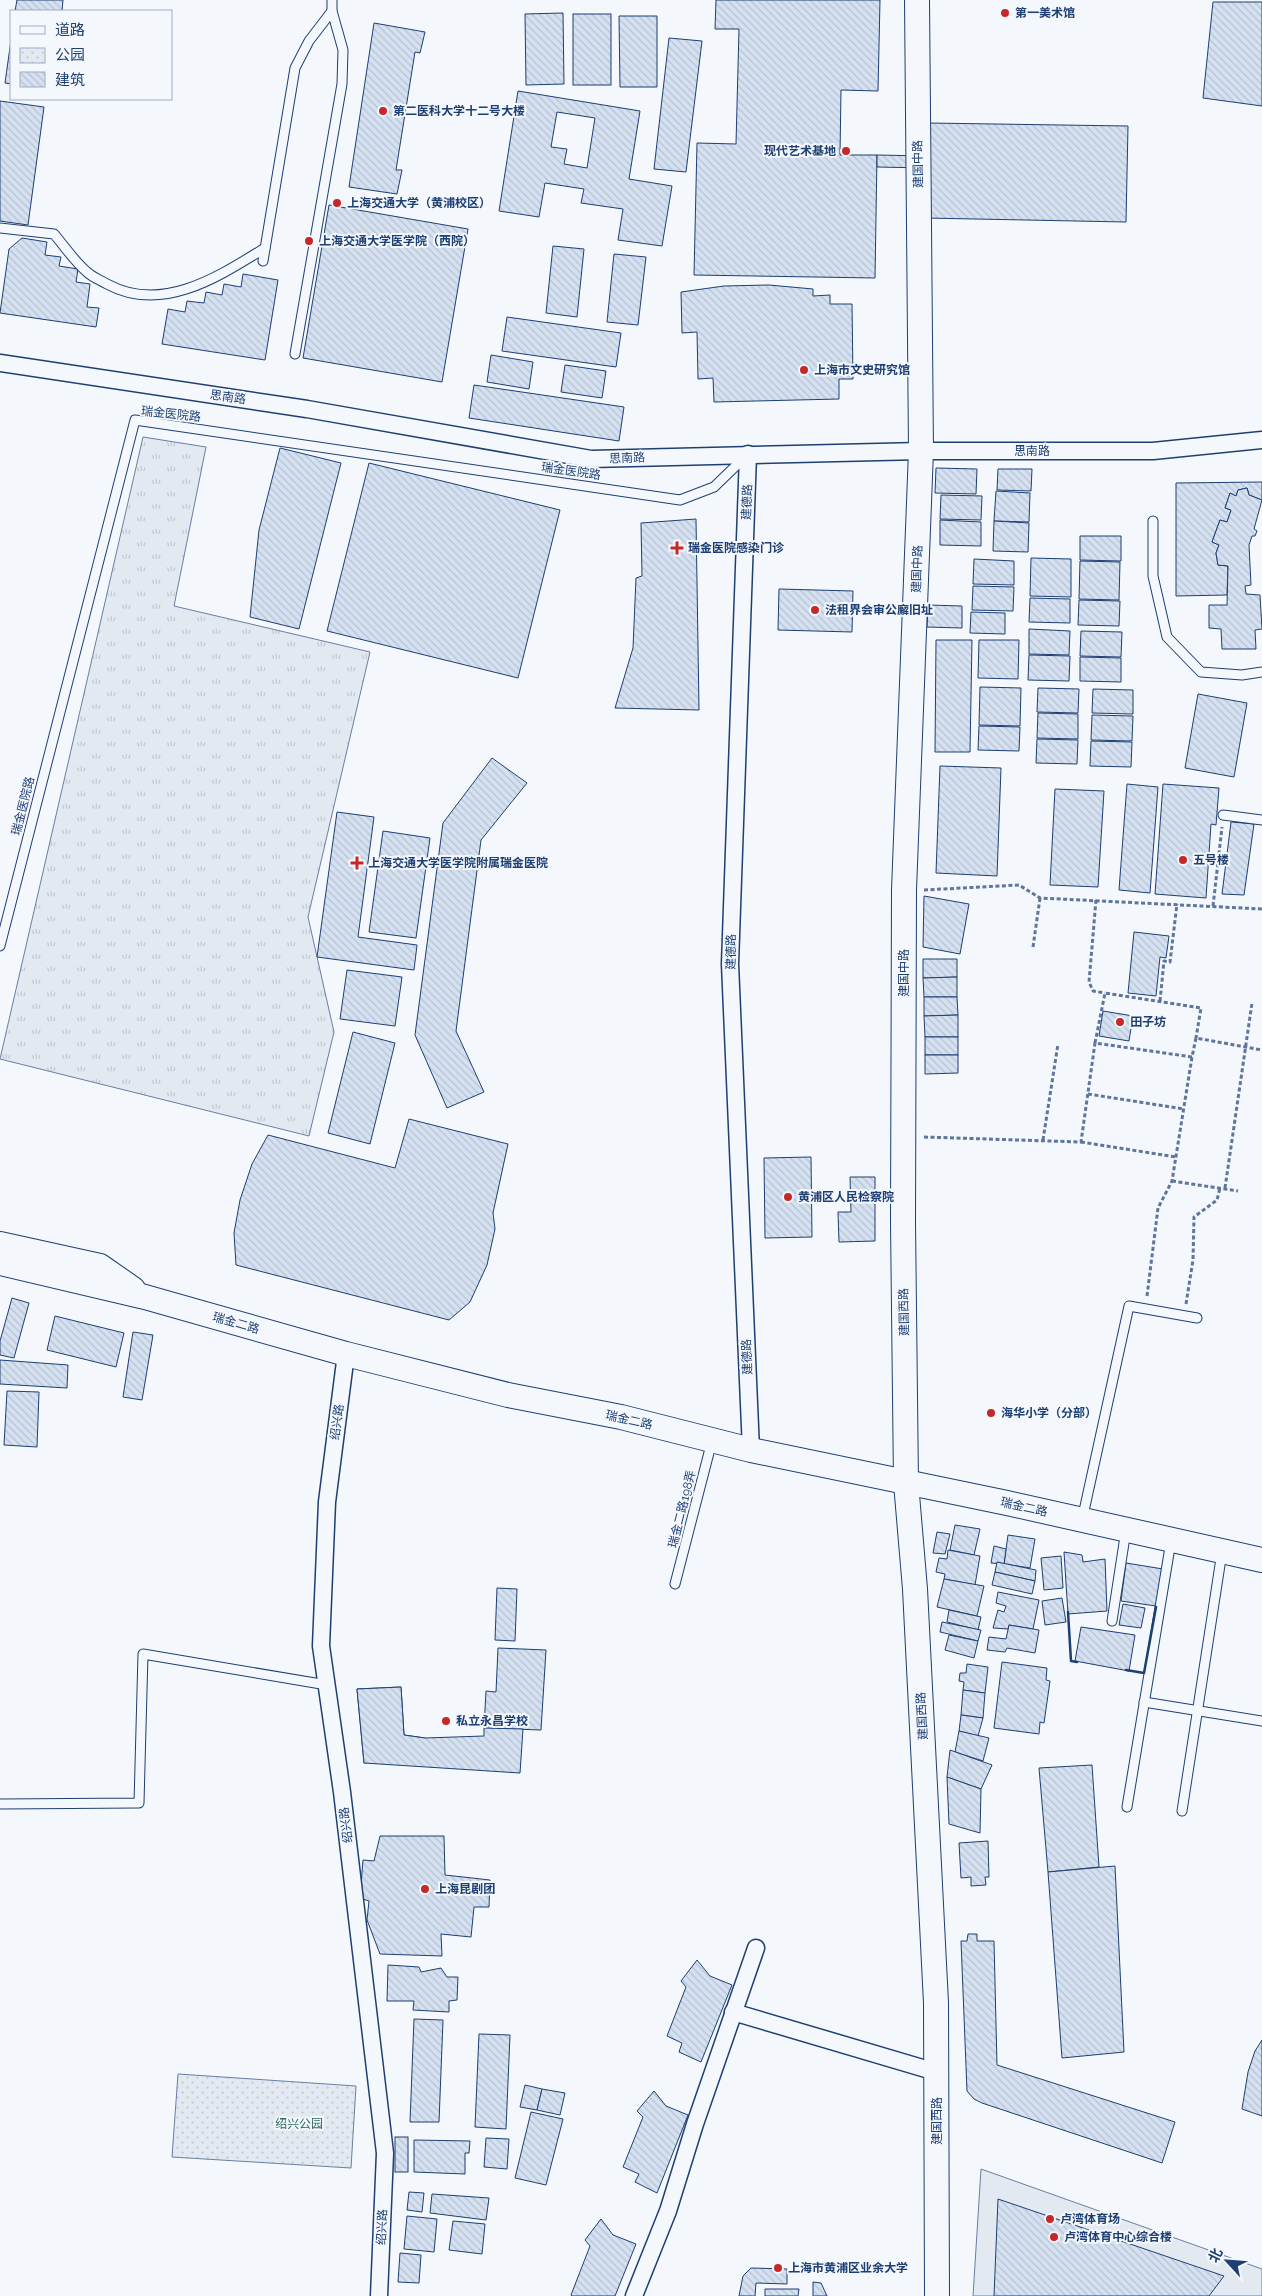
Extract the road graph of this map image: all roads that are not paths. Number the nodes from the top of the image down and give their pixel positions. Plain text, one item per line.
1 (332, 0) edge
2 (917, 0) edge
3 (332, 12) junction
4 (0, 228) edge
5 (265, 248) junction
6 (263, 262) dead end
7 (295, 354) dead end
8 (0, 363) edge
9 (1262, 440) edge
10 (921, 451) junction
11 (748, 454) junction
12 (1153, 521) dead end
13 (1262, 672) edge
14 (1223, 814) road end
15 (1262, 820) edge
16 (0, 946) edge
17 (904, 1137) joint
18 (0, 1244) edge
19 (0, 1263) edge
20 (145, 1297) junction
21 (1197, 1318) dead end
22 (346, 1354) junction
23 (712, 1440) junction
24 (751, 1450) junction
25 (906, 1483) junction
26 (1082, 1520) junction
27 (1126, 1530) junction
28 (1172, 1540) junction
29 (1222, 1552) junction
30 (1262, 1560) edge
31 (675, 1584) dead end
32 (1112, 1621) dead end
33 (327, 1685) junction
34 (1144, 1702) junction
35 (1197, 1709) junction
36 (1262, 1720) edge
37 (0, 1804) edge
38 (1127, 1807) dead end
39 (1182, 1811) dead end
40 (756, 1948) dead end
41 (733, 2012) junction
42 (936, 2072) junction
43 (379, 2296) edge
44 (634, 2296) edge
45 (936, 2296) edge

1 - 3 lane
2 - 10 street, 建国中路
3 - 5 lane
3 - 7 lane
4 - 5 lane
5 - 6 lane
8 - 11 street, 思南路
9 - 10 street, 思南路
10 - 11 street, 思南路
10 - 17 street, 建国中路
11 - 16 lane, 瑞金医院路
11 - 24 street, 建德路
12 - 13 lane
14 - 15 lane
17 - 25 street, 建国西路
18 - 20 street
19 - 20 street, 瑞金二路
20 - 22 street, 瑞金二路
21 - 26 lane
22 - 23 street, 瑞金二路
22 - 33 street, 绍兴路
23 - 24 street, 瑞金二路
23 - 31 lane, 瑞金二路198弄
24 - 25 street, 瑞金二路
25 - 26 street, 瑞金二路
25 - 42 street, 建国西路
26 - 27 street, 瑞金二路
27 - 28 street, 瑞金二路
27 - 32 lane
28 - 29 street, 瑞金二路
28 - 34 lane
29 - 30 street, 瑞金二路
29 - 35 lane
33 - 37 lane
33 - 43 street, 绍兴路
34 - 35 lane
34 - 38 lane
35 - 36 lane
35 - 39 lane
40 - 41 street
41 - 42 street
41 - 44 street
42 - 45 street, 建国西路

